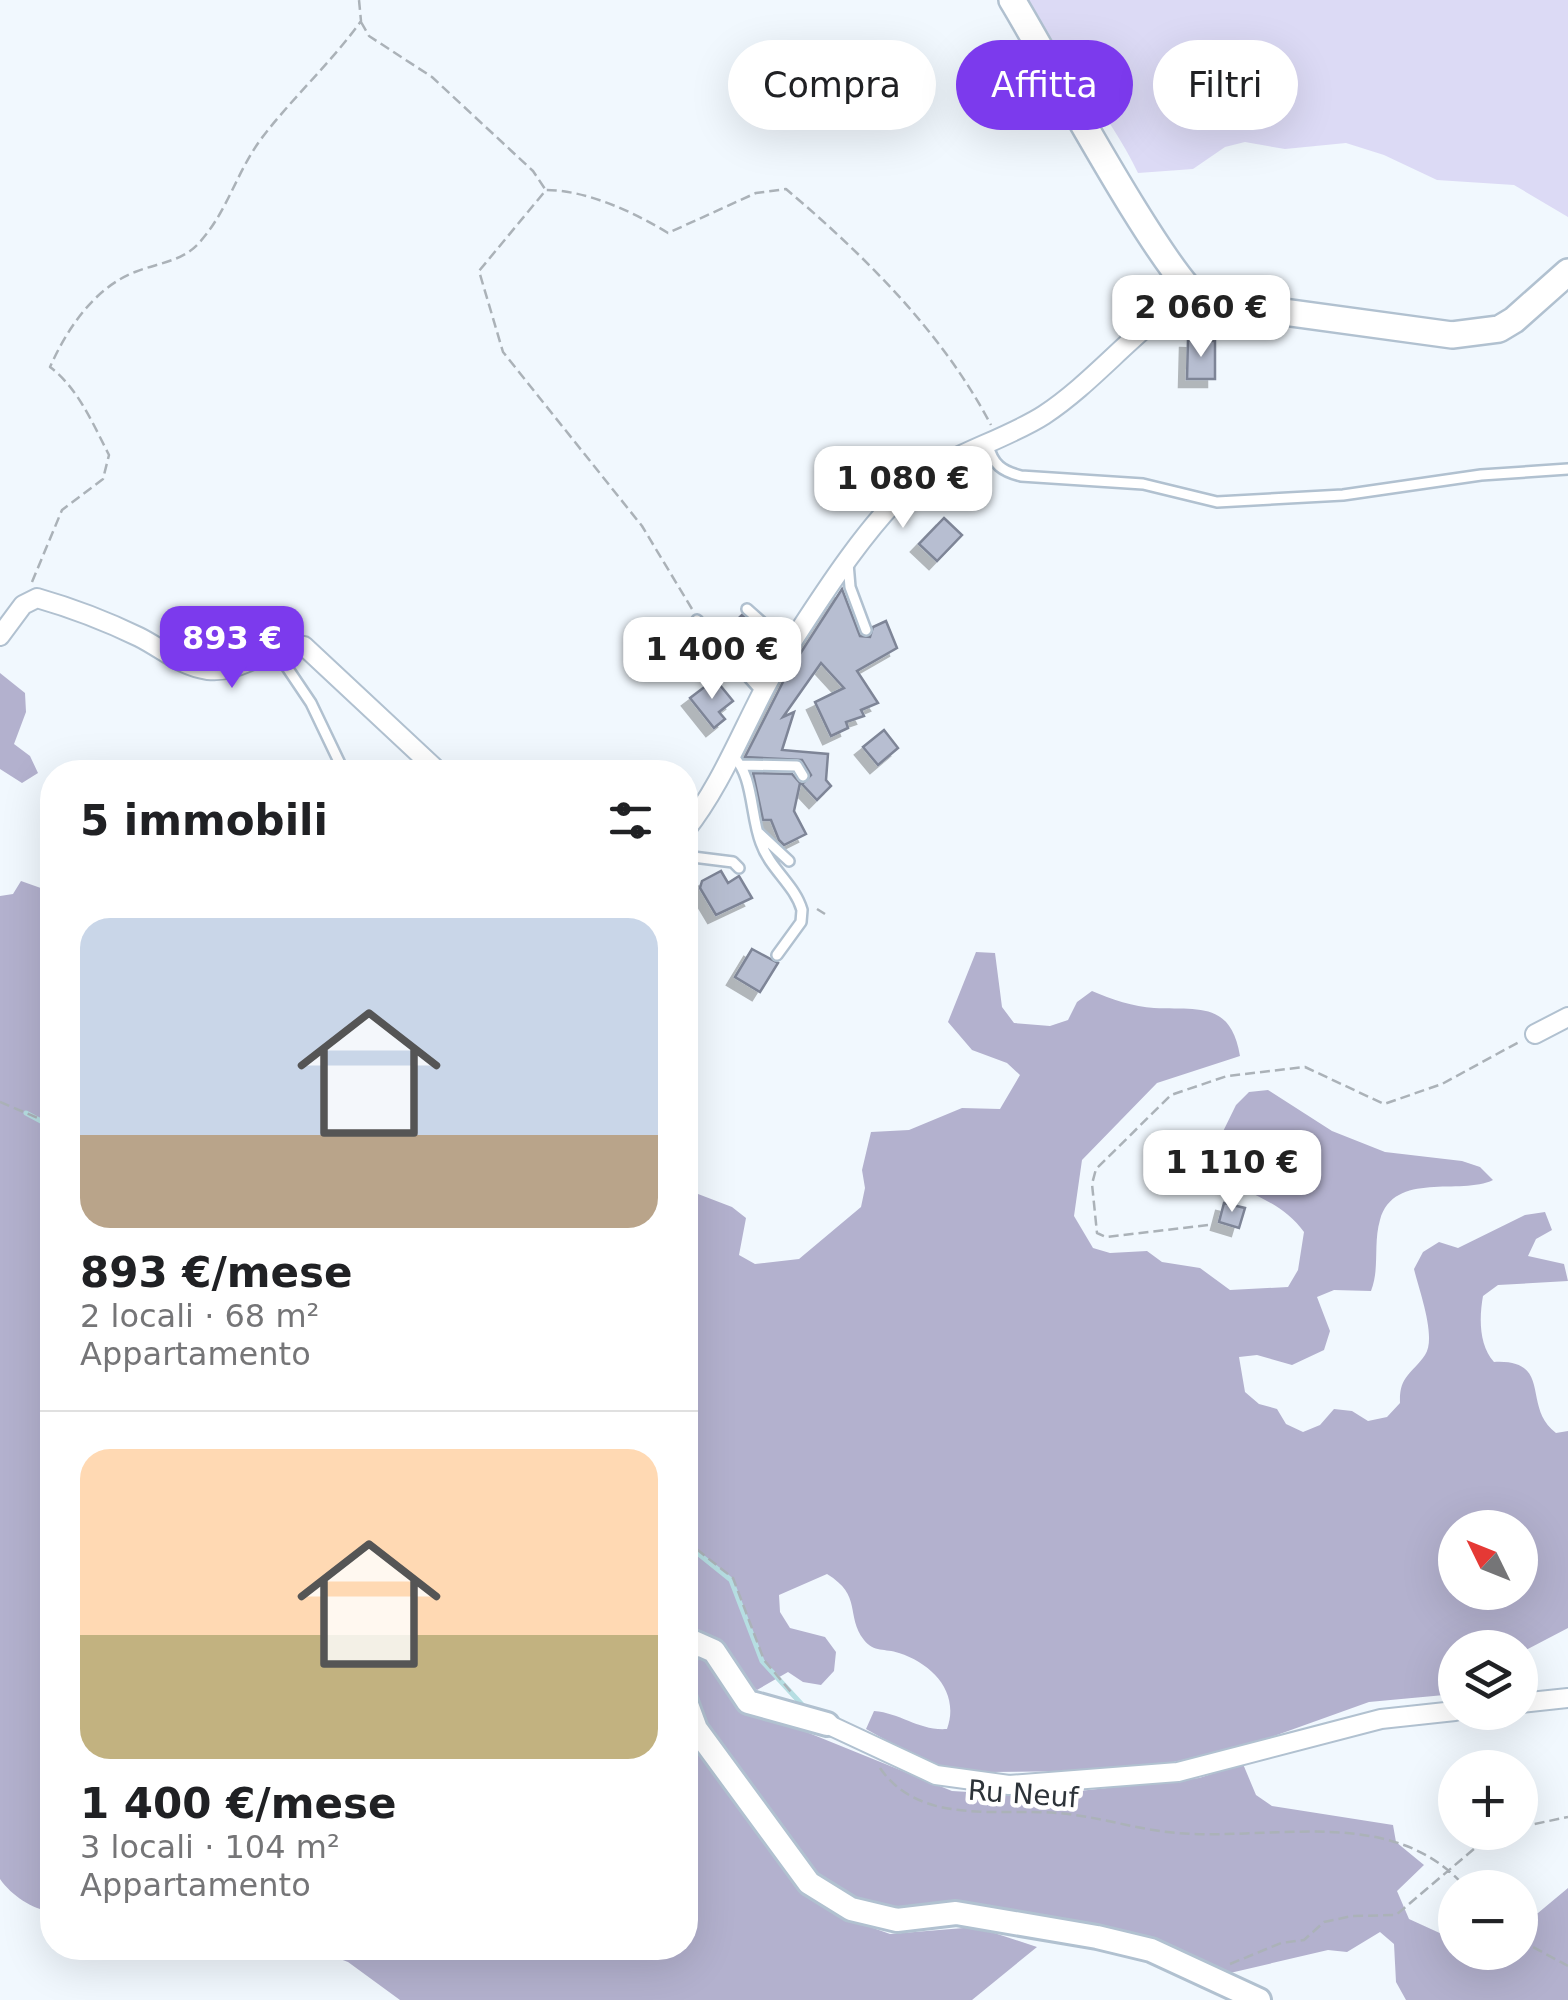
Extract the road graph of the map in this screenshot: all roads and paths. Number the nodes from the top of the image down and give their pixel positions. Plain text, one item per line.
1 (1012, 0) edge
2 (360, 1) edge
3 (360, 21) junction
4 (546, 190) junction
5 (1568, 272) edge
6 (1190, 294) junction
7 (993, 443) junction
8 (1568, 469) edge
9 (848, 563) junction
10 (23, 604) junction
11 (747, 610) dead end
12 (697, 620) joint
13 (866, 630) dead end
14 (0, 636) edge
15 (789, 646) junction
16 (274, 649) junction
17 (762, 691) junction
18 (338, 760) edge
19 (426, 760) edge
20 (737, 760) junction
21 (803, 776) dead end
22 (698, 814) edge
23 (756, 831) junction
24 (698, 858) edge
25 (789, 860) dead end
26 (740, 868) dead end
27 (777, 955) dead end
28 (1568, 1017) edge
29 (1536, 1034) joint
30 (0, 1102) edge
31 (40, 1119) edge
32 (1208, 1225) dead end
33 (698, 1550) edge
34 (698, 1643) edge
35 (792, 1693) dead end
36 (1568, 1698) edge
37 (1538, 1702) edge
38 (1438, 1713) edge
39 (827, 1724) joint
40 (698, 1733) edge
41 (876, 1763) dead end
42 (1568, 1816) edge
43 (1538, 1823) edge
44 (1472, 1850) edge
45 (1450, 1868) junction
46 (1538, 1950) edge
47 (1568, 1966) edge
48 (1210, 1975) junction
49 (1258, 2000) edge

1 - 6 main road
2 - 3 path
3 - 4 path
3 - 10 path
4 - 7 path
4 - 12 path
5 - 6 main road
6 - 7 street
7 - 8 lane
7 - 9 street
9 - 13 lane
9 - 15 street
10 - 14 street
10 - 16 street
11 - 15 lane
12 - 17 lane
15 - 17 street
16 - 18 lane
16 - 19 street
17 - 20 street
20 - 21 lane
20 - 22 street
20 - 23 lane
23 - 25 lane
23 - 27 lane
24 - 26 lane
28 - 29 street
29 - 32 path
30 - 31 path
33 - 35 path
34 - 39 street
36 - 37 street
38 - 39 street
40 - 48 street
41 - 45 path, Ru Neuf
42 - 43 path
44 - 45 path
45 - 48 path
46 - 47 path
48 - 49 street

